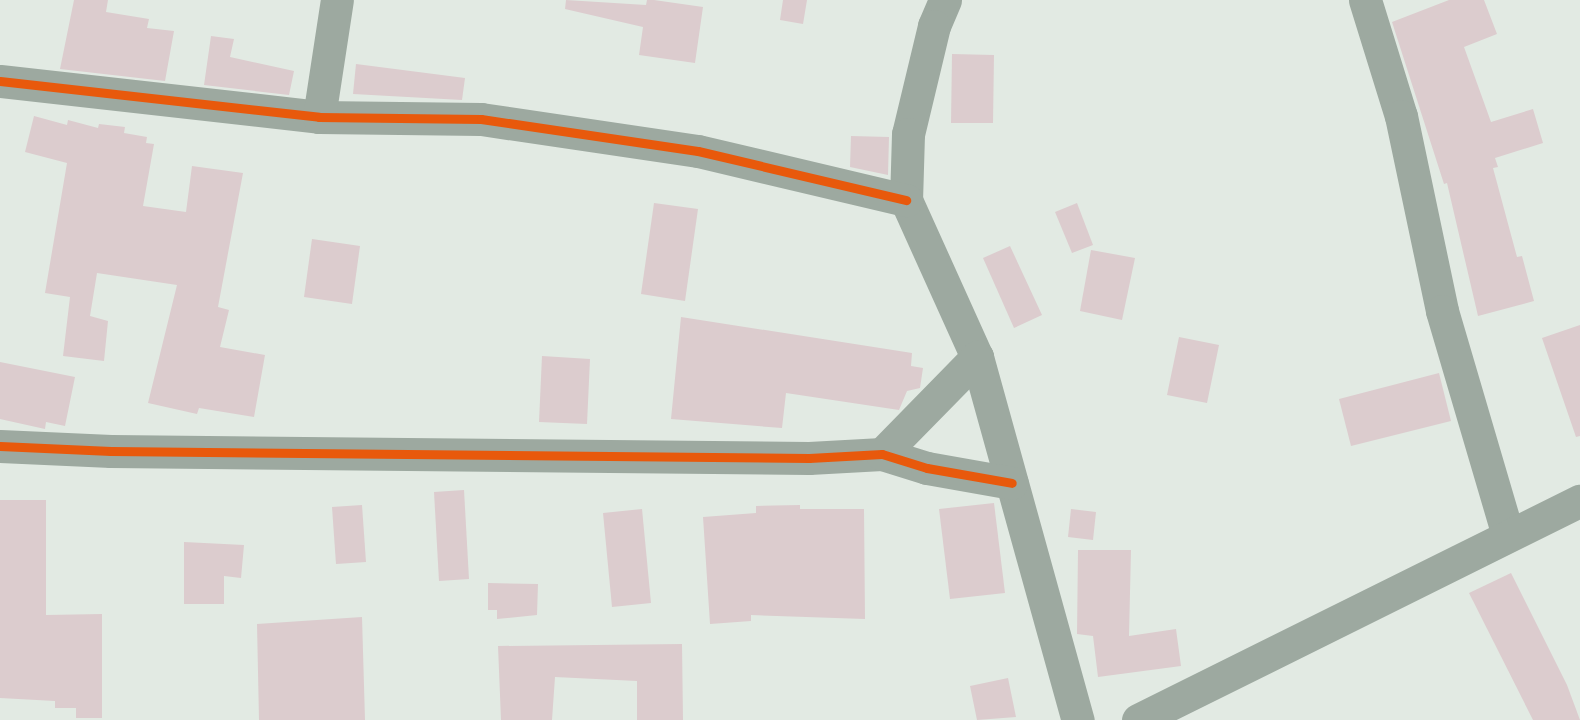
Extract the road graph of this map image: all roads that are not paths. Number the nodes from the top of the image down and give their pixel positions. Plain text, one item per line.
1 (338, 0) edge
2 (945, 0) edge
3 (1365, 0) edge
4 (0, 81) edge
5 (319, 117) junction
6 (906, 200) junction
7 (977, 357) junction
8 (0, 446) edge
9 (882, 454) junction
10 (1012, 483) junction
11 (1580, 501) edge
12 (1508, 536) junction
13 (1078, 720) edge
14 (1138, 720) edge

1 - 5 street
2 - 6 street
3 - 12 street
4 - 5 street
5 - 6 street
6 - 7 street
7 - 9 street
7 - 10 street
8 - 9 street
9 - 10 street
10 - 13 street
11 - 12 street
12 - 14 street

